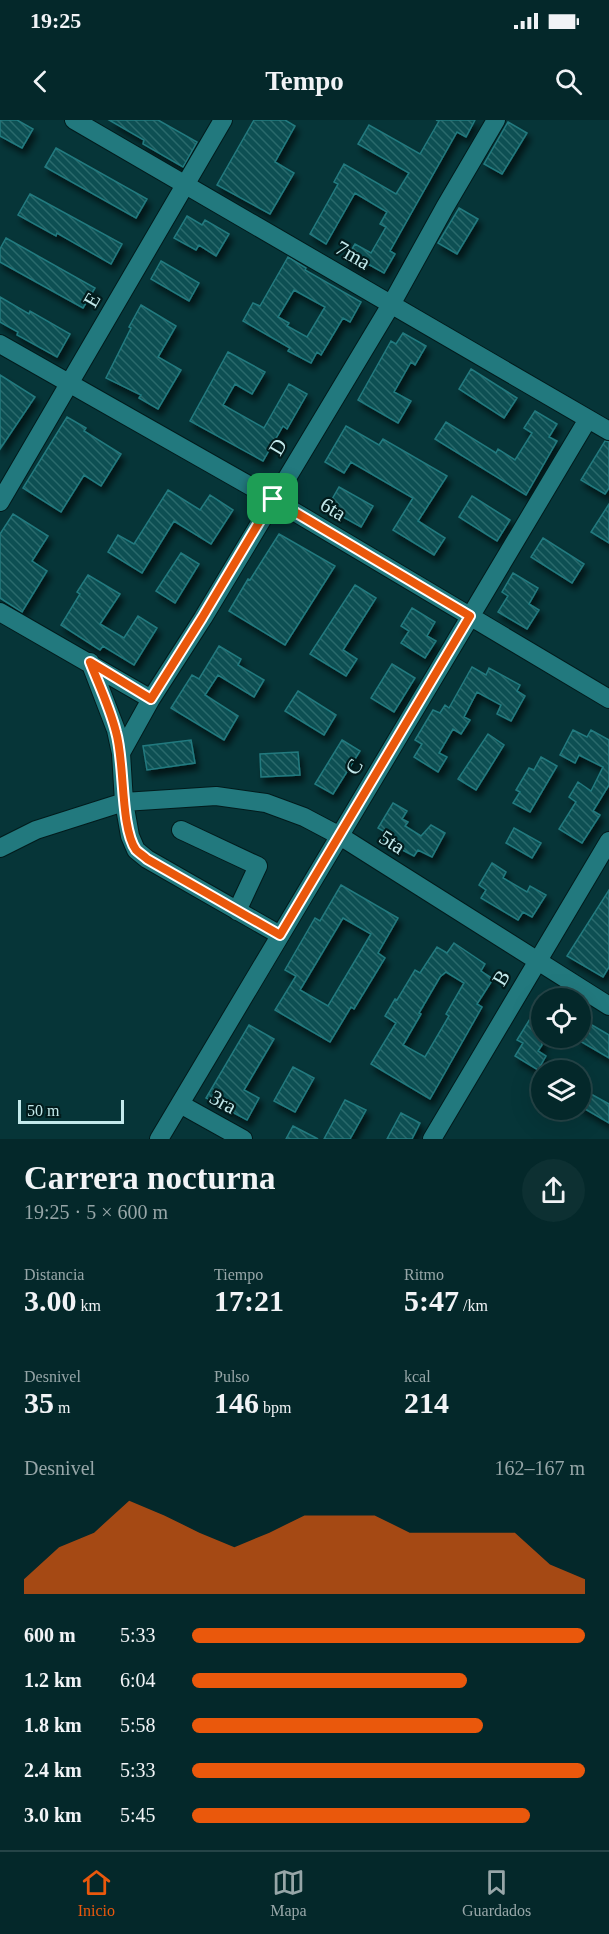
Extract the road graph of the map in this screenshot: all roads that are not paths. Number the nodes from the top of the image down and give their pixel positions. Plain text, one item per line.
1 (74, 120) edge
2 (223, 120) edge
3 (496, 120) edge
4 (185, 186) junction
5 (392, 303) junction
6 (0, 344) edge
7 (69, 384) junction
8 (588, 419) junction
9 (609, 431) edge
10 (273, 499) junction
11 (0, 502) edge
12 (0, 612) edge
13 (470, 616) junction
14 (90, 662) junction
15 (151, 699) junction
16 (609, 699) edge
17 (121, 753) junction
18 (124, 802) junction
19 (181, 830) dead end
20 (340, 836) junction
21 (609, 841) edge
22 (0, 848) edge
23 (237, 911) junction
24 (280, 935) junction
25 (537, 961) junction
26 (609, 1006) edge
27 (180, 1104) junction
28 (159, 1139) edge
29 (243, 1139) edge
30 (432, 1139) edge

1 - 4 street, 7ma
2 - 4 street, E
3 - 5 street, D
4 - 5 street, 7ma
4 - 7 street, E
5 - 8 street, 7ma
5 - 10 street, D
6 - 7 street, 6ta
7 - 10 street, 6ta
7 - 11 street, E
8 - 9 street, 7ma
8 - 13 street, C
10 - 13 street, 6ta
10 - 15 street, D
12 - 14 street
13 - 16 street, 6ta
13 - 20 street, C
14 - 15 street
14 - 17 street
15 - 17 street, D
17 - 18 street
18 - 20 street, 5ta
18 - 22 street, 5ta
18 - 23 street
19 - 23 street
20 - 24 street, C
20 - 25 street, 5ta
21 - 25 street, B
23 - 24 street
24 - 27 street, C
25 - 26 street, 5ta
25 - 30 street, B
27 - 28 street, C
27 - 29 street, 3ra

